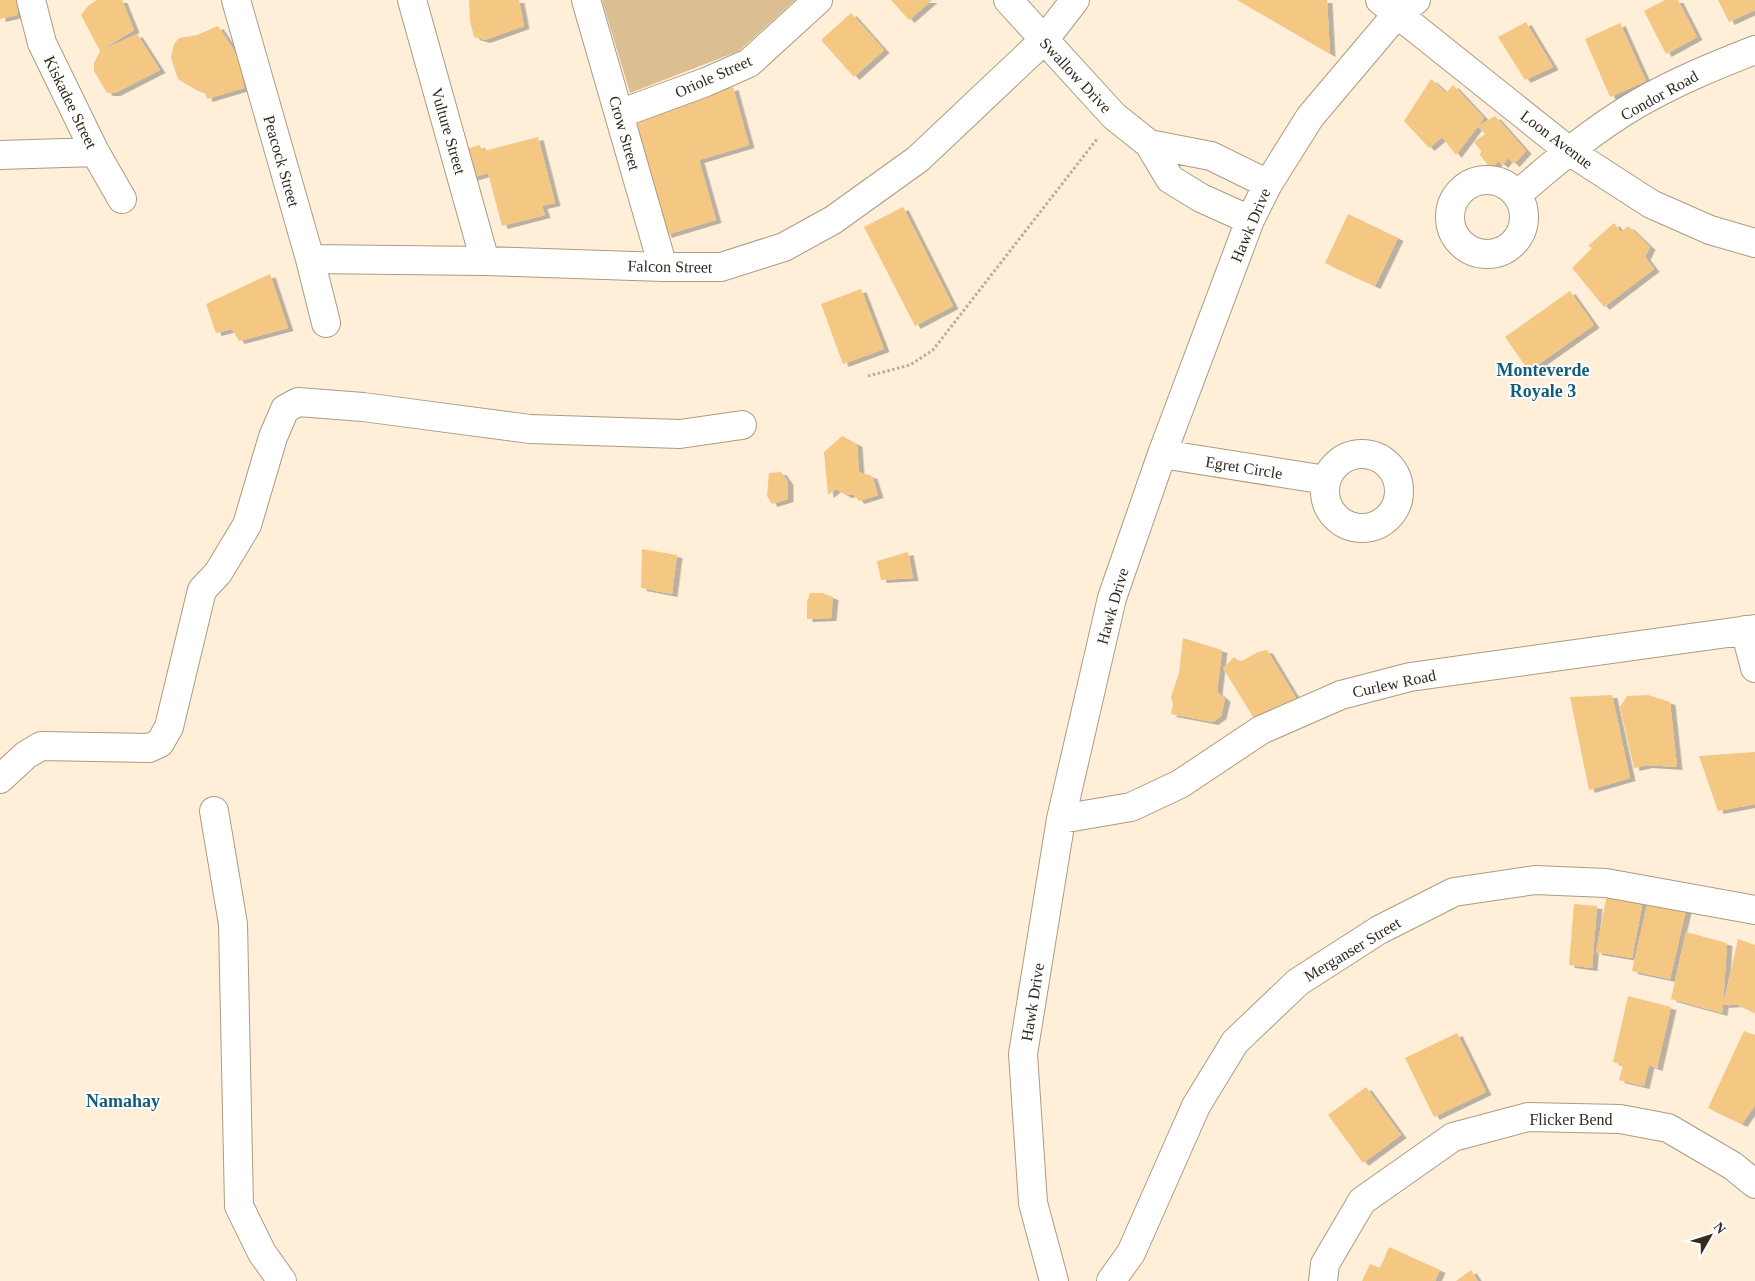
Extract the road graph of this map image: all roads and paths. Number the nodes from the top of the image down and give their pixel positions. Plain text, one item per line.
1 (30, 0) edge
2 (236, 0) edge
3 (412, 0) edge
4 (586, 0) edge
5 (818, 0) edge
6 (1008, 0) edge
7 (1075, 0) edge
8 (1398, 5) edge
9 (1044, 40) junction
10 (1755, 50) edge
11 (619, 114) junction
12 (1114, 116) junction
13 (1149, 144) junction
14 (1568, 151) junction
15 (95, 152) junction
16 (0, 156) edge
17 (1268, 184) junction
18 (1518, 194) dead end
19 (122, 199) dead end
20 (1250, 220) junction
21 (1755, 243) edge
22 (310, 259) junction
23 (486, 261) junction
24 (663, 267) junction
25 (326, 324) dead end
26 (868, 376) dead end
27 (742, 425) dead end
28 (1162, 454) junction
29 (1326, 480) dead end
30 (1750, 630) edge
31 (1755, 668) edge
32 (0, 779) edge
33 (214, 811) dead end
34 (1061, 819) junction
35 (1755, 910) edge
36 (1755, 1184) edge
37 (282, 1281) edge
38 (1054, 1281) edge
39 (1111, 1281) edge
40 (1323, 1281) edge

1 - 15 street, Kiskadee Street
2 - 22 street, Peacock Street
3 - 23 street, Vulture Street
4 - 11 street, Crow Street
5 - 11 street, Oriole Street
6 - 9 street, Swallow Drive
7 - 9 street, Falcon Street
8 - 14 street, Loon Avenue
8 - 17 street, Hawk Drive
9 - 12 street, Swallow Drive
9 - 24 street, Falcon Street
10 - 14 street, Condor Road
11 - 24 street, Crow Street
12 - 13 street, Swallow Drive
12 - 26 path
13 - 17 street, Swallow Drive
13 - 20 street, Swallow Drive
14 - 18 street, Condor Road
14 - 21 street, Loon Avenue
15 - 16 street
15 - 19 street, Kiskadee Street
17 - 20 street, Hawk Drive
20 - 28 street, Hawk Drive
22 - 23 street, Falcon Street
22 - 25 street, Peacock Street
23 - 24 street, Falcon Street
27 - 32 street
28 - 29 street, Egret Circle
28 - 34 street, Hawk Drive
30 - 31 street
30 - 34 street, Curlew Road
33 - 37 street
34 - 38 street, Hawk Drive
35 - 39 street, Merganser Street
36 - 40 street, Flicker Bend

